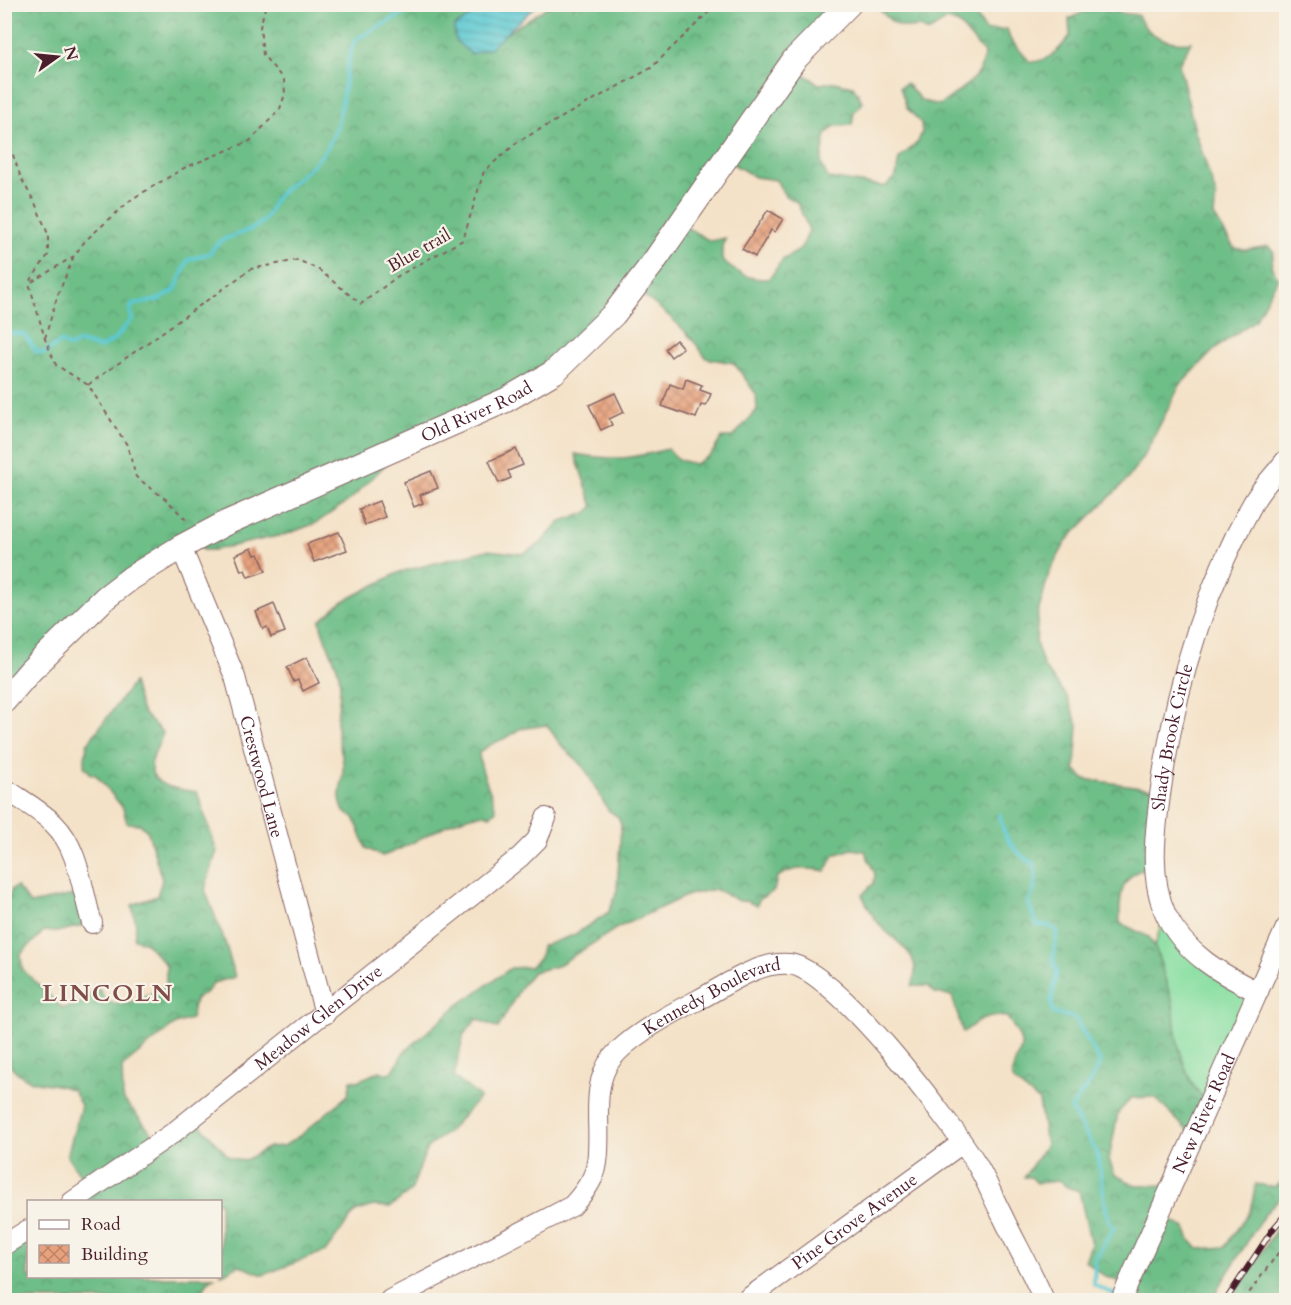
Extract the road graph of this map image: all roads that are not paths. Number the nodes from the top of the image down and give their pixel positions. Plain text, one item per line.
1 (849, 4) edge
2 (1287, 460) edge
3 (188, 543) junction
4 (4, 701) edge
5 (4, 788) edge
6 (546, 818) dead end
7 (92, 923) dead end
8 (1287, 928) edge
9 (1258, 992) junction
10 (325, 1014) junction
11 (962, 1143) junction
12 (75, 1200) edge
13 (27, 1231) edge
14 (4, 1245) edge
15 (390, 1300) edge
16 (746, 1300) edge
17 (1044, 1300) edge
18 (1121, 1300) edge

1 - 3 main road, Old River Road
2 - 9 street, Shady Brook Circle
3 - 4 main road, Old River Road
3 - 10 street, Crestwood Lane
5 - 7 street
6 - 10 street, Meadow Glen Drive
8 - 9 street, New River Road
9 - 18 street, New River Road
10 - 12 street, Meadow Glen Drive
11 - 15 street, Kennedy Boulevard
11 - 16 street, Pine Grove Avenue
11 - 17 street, Kennedy Boulevard
13 - 14 street

